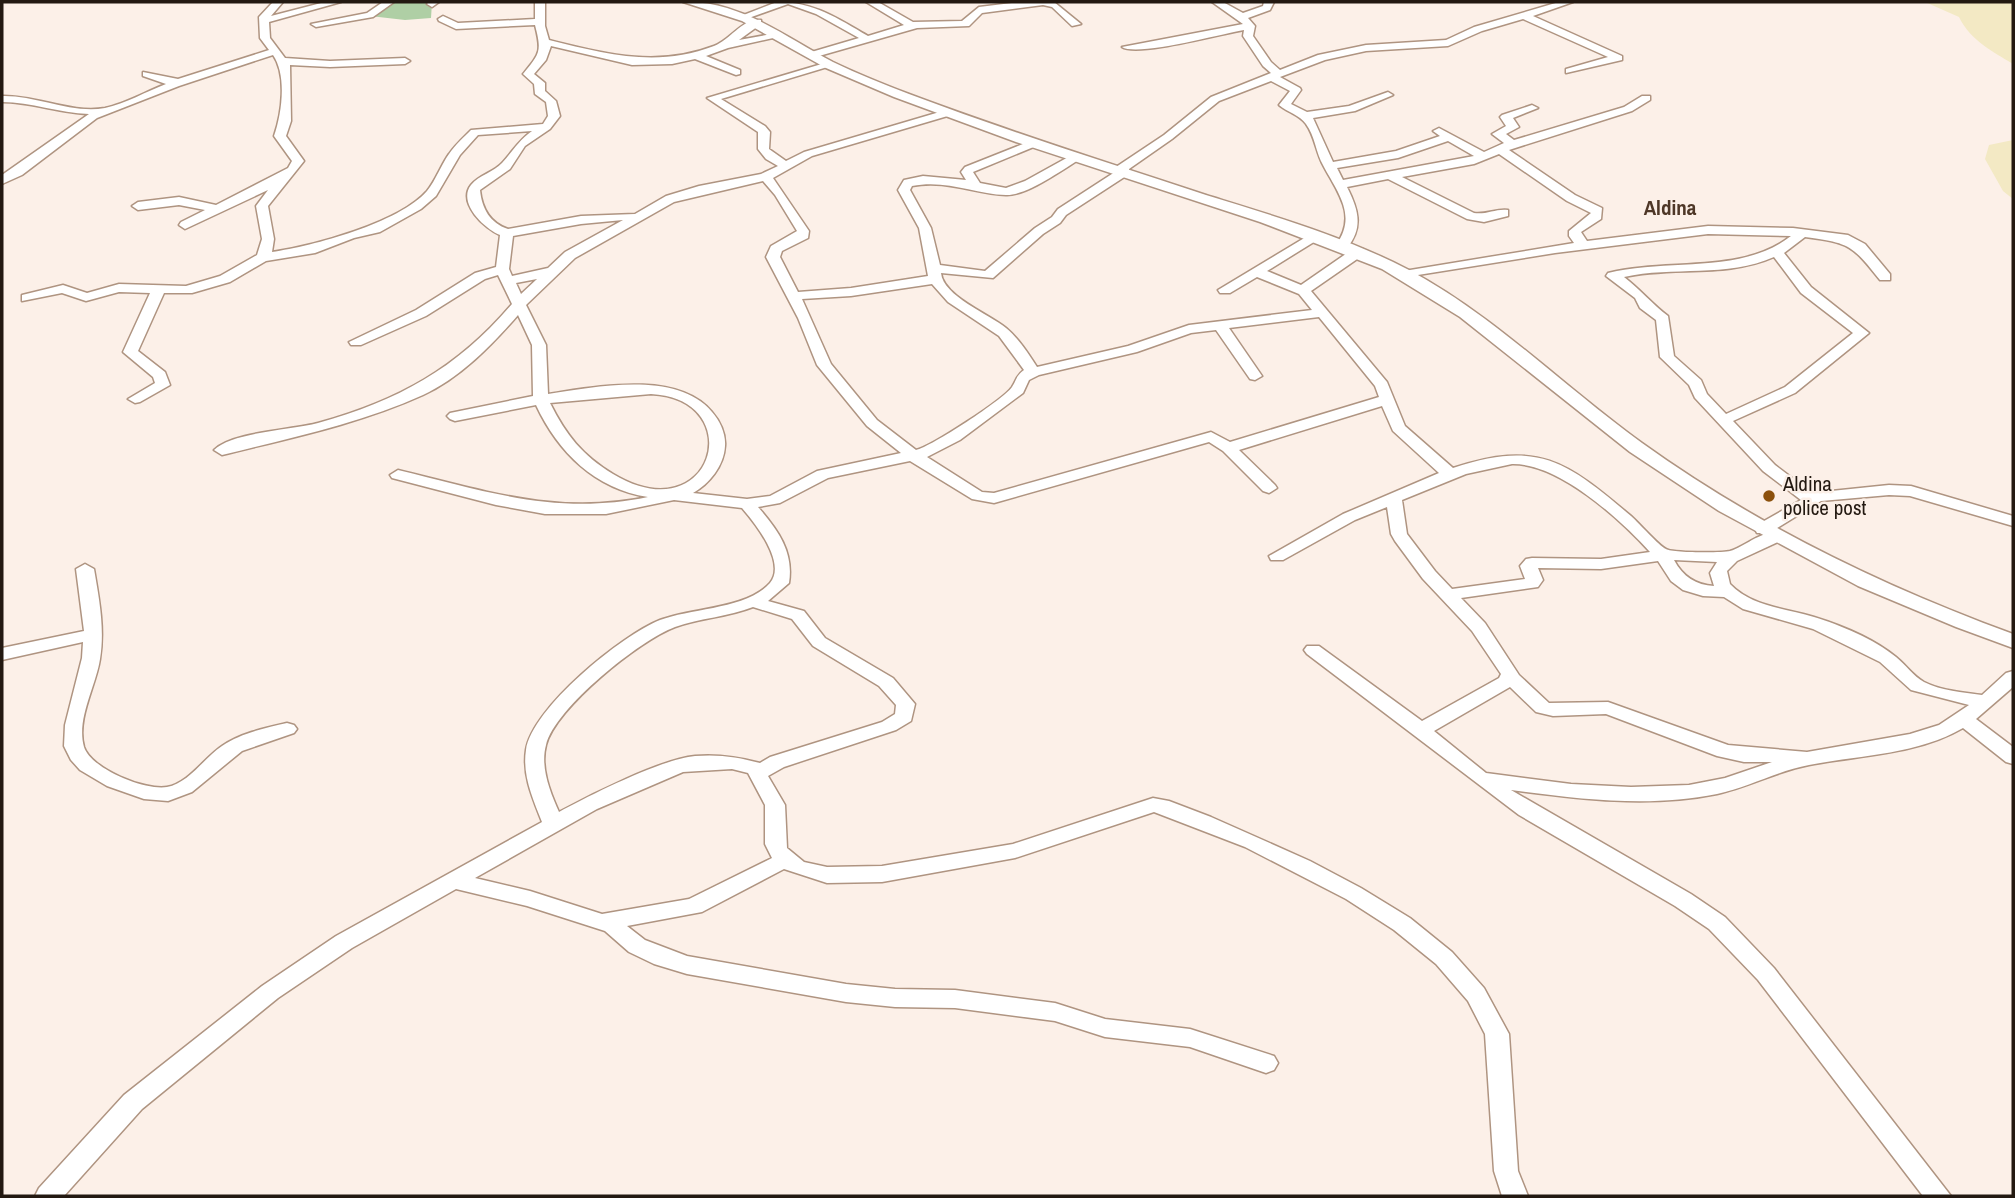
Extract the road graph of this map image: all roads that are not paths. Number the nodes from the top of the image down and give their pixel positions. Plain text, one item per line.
1 (278, 2) edge
2 (540, 2) edge
3 (689, 2) edge
4 (786, 2) edge
5 (791, 2) edge
6 (871, 2) edge
7 (1044, 2) edge
8 (1217, 2) edge
9 (1269, 2) edge
10 (1536, 2) edge
11 (1568, 2) edge
12 (341, 3) edge
13 (385, 5) edge
14 (1550, 6) junction
15 (1526, 16) junction
16 (1242, 17) junction
17 (443, 19) dead end
18 (752, 19) junction
19 (265, 20) junction
20 (539, 22) junction
21 (316, 24) dead end
22 (1076, 24) dead end
23 (916, 25) junction
24 (1249, 30) junction
25 (777, 36) junction
26 (869, 40) junction
27 (546, 42) junction
28 (726, 45) junction
29 (1127, 47) dead end
30 (812, 55) junction
31 (279, 56) junction
32 (696, 56) junction
33 (381, 61) junction
34 (405, 61) dead end
35 (829, 65) junction
36 (1570, 71) dead end
37 (736, 72) dead end
38 (147, 74) dead end
39 (379, 74) dead end
40 (1275, 76) junction
41 (181, 82) junction
42 (1388, 95) dead end
43 (1646, 98) dead end
44 (2, 99) edge
45 (38, 104) junction
46 (1532, 108) dead end
47 (2, 109) edge
48 (102, 111) junction
49 (947, 113) junction
50 (1305, 116) junction
51 (546, 127) junction
52 (1436, 130) dead end
53 (1449, 137) junction
54 (1032, 144) junction
55 (1512, 144) junction
56 (1499, 149) junction
57 (1076, 157) junction
58 (1485, 157) junction
59 (786, 164) junction
60 (1328, 166) junction
61 (1122, 171) junction
62 (1391, 176) junction
63 (765, 177) junction
64 (282, 178) junction
65 (2, 180) edge
66 (975, 184) junction
67 (1341, 184) junction
68 (138, 206) dead end
69 (217, 209) junction
70 (1504, 213) dead end
71 (636, 215) junction
72 (185, 225) dead end
73 (507, 233) junction
74 (1802, 233) junction
75 (1316, 237) junction
76 (1584, 245) junction
77 (1350, 249) junction
78 (1776, 251) junction
79 (262, 258) junction
80 (550, 272) junction
81 (1257, 272) junction
82 (934, 273) junction
83 (504, 275) junction
84 (1404, 275) junction
85 (1885, 277) dead end
86 (159, 289) junction
87 (1225, 290) dead end
88 (1304, 290) junction
89 (792, 296) junction
90 (27, 298) dead end
91 (519, 305) junction
92 (1320, 313) junction
93 (1220, 325) junction
94 (356, 342) dead end
95 (1033, 373) junction
96 (1255, 376) dead end
97 (135, 399) dead end
98 (541, 399) junction
99 (1388, 399) junction
100 (455, 416) dead end
101 (1723, 420) junction
102 (1228, 448) junction
103 (222, 450) dead end
104 (914, 456) junction
105 (1450, 474) junction
106 (398, 475) dead end
107 (1269, 488) dead end
108 (667, 495) junction
109 (1394, 498) junction
110 (1811, 500) junction
111 (747, 504) junction
112 (2013, 521) edge
113 (1768, 533) junction
114 (1663, 555) junction
115 (1277, 556) dead end
116 (1731, 557) junction
117 (85, 569) dead end
118 (1728, 592) junction
119 (1448, 595) junction
120 (754, 602) junction
121 (93, 634) junction
122 (2013, 641) edge
123 (1313, 650) dead end
124 (2, 654) edge
125 (1510, 677) junction
126 (2013, 677) edge
127 (1985, 702) junction
128 (1963, 718) junction
129 (288, 730) dead end
130 (1420, 730) junction
131 (2013, 757) edge
132 (1814, 758) junction
133 (761, 770) junction
134 (1480, 778) junction
135 (554, 825) junction
136 (785, 860) junction
137 (454, 881) junction
138 (602, 922) junction
139 (1266, 1063) dead end
140 (48, 1196) edge
141 (1515, 1196) edge
142 (1938, 1196) edge

1 - 19 street
2 - 20 street
3 - 18 street
4 - 18 street
5 - 26 street
6 - 23 street
7 - 22 street
7 - 23 street
8 - 16 street
9 - 16 street
10 - 14 street
11 - 14 street
12 - 13 street
12 - 19 street
13 - 21 street
14 - 15 street
15 - 36 street
15 - 40 street
16 - 24 street
17 - 20 street
18 - 25 street
18 - 28 street
19 - 31 street
20 - 27 street
23 - 26 street
24 - 29 street
24 - 40 street
25 - 28 street
25 - 30 street
26 - 30 street
27 - 32 street
27 - 51 street
28 - 32 street
30 - 35 street
31 - 33 street
31 - 41 street
31 - 64 street
32 - 37 street
33 - 34 street
33 - 39 street
35 - 49 street
35 - 59 street
38 - 41 street
40 - 50 street
40 - 61 street
41 - 48 street
42 - 50 street
43 - 55 street
44 - 45 street
45 - 47 street
45 - 48 street
46 - 55 street
48 - 65 street
49 - 54 street
49 - 59 street
50 - 60 street
51 - 73 street
51 - 79 street
52 - 53 street
53 - 58 street
53 - 60 street
54 - 57 street
54 - 66 street
55 - 56 street
56 - 58 street
56 - 76 street
57 - 61 street
57 - 66 street
58 - 62 street
59 - 63 street
60 - 67 street
61 - 75 street
61 - 82 street
62 - 67 street
62 - 70 street
63 - 71 street
63 - 89 street
64 - 69 street
64 - 79 street
66 - 82 street
67 - 77 street
68 - 69 street
69 - 72 street
71 - 73 street
71 - 80 street
73 - 83 street
74 - 76 street
74 - 78 street
74 - 85 street
75 - 77 street
75 - 81 street
76 - 84 street
77 - 84 street
77 - 88 street
78 - 101 street
78 - 101 street
79 - 86 street
80 - 83 street
80 - 91 street
81 - 87 street
81 - 88 street
82 - 89 street
82 - 95 street
83 - 91 street
83 - 94 street
84 - 113 street
86 - 90 street
86 - 97 street
88 - 92 street
89 - 104 street
91 - 98 street
91 - 103 street
92 - 93 street
92 - 99 street
93 - 95 street
93 - 96 street
95 - 104 street
98 - 100 street
98 - 108 street
98 - 108 street
99 - 102 street
99 - 105 street
101 - 110 street
102 - 104 street
102 - 107 street
104 - 111 street
105 - 109 street
105 - 114 street
106 - 108 street
108 - 111 street
109 - 115 street
109 - 119 street
110 - 112 street
110 - 113 street
111 - 120 street
113 - 116 street
113 - 122 street
114 - 116 street
114 - 118 street
114 - 119 street
116 - 118 street
117 - 121 street
118 - 127 street
119 - 125 street
120 - 133 street
120 - 135 street
121 - 124 street
121 - 129 street
123 - 130 street
125 - 130 street
125 - 132 street
126 - 127 street
127 - 128 street
128 - 131 street
128 - 132 street
130 - 134 street
132 - 134 street
133 - 135 street
133 - 136 street
134 - 142 street
135 - 137 street
136 - 138 street
136 - 141 street
137 - 138 street
137 - 140 street
138 - 139 street

